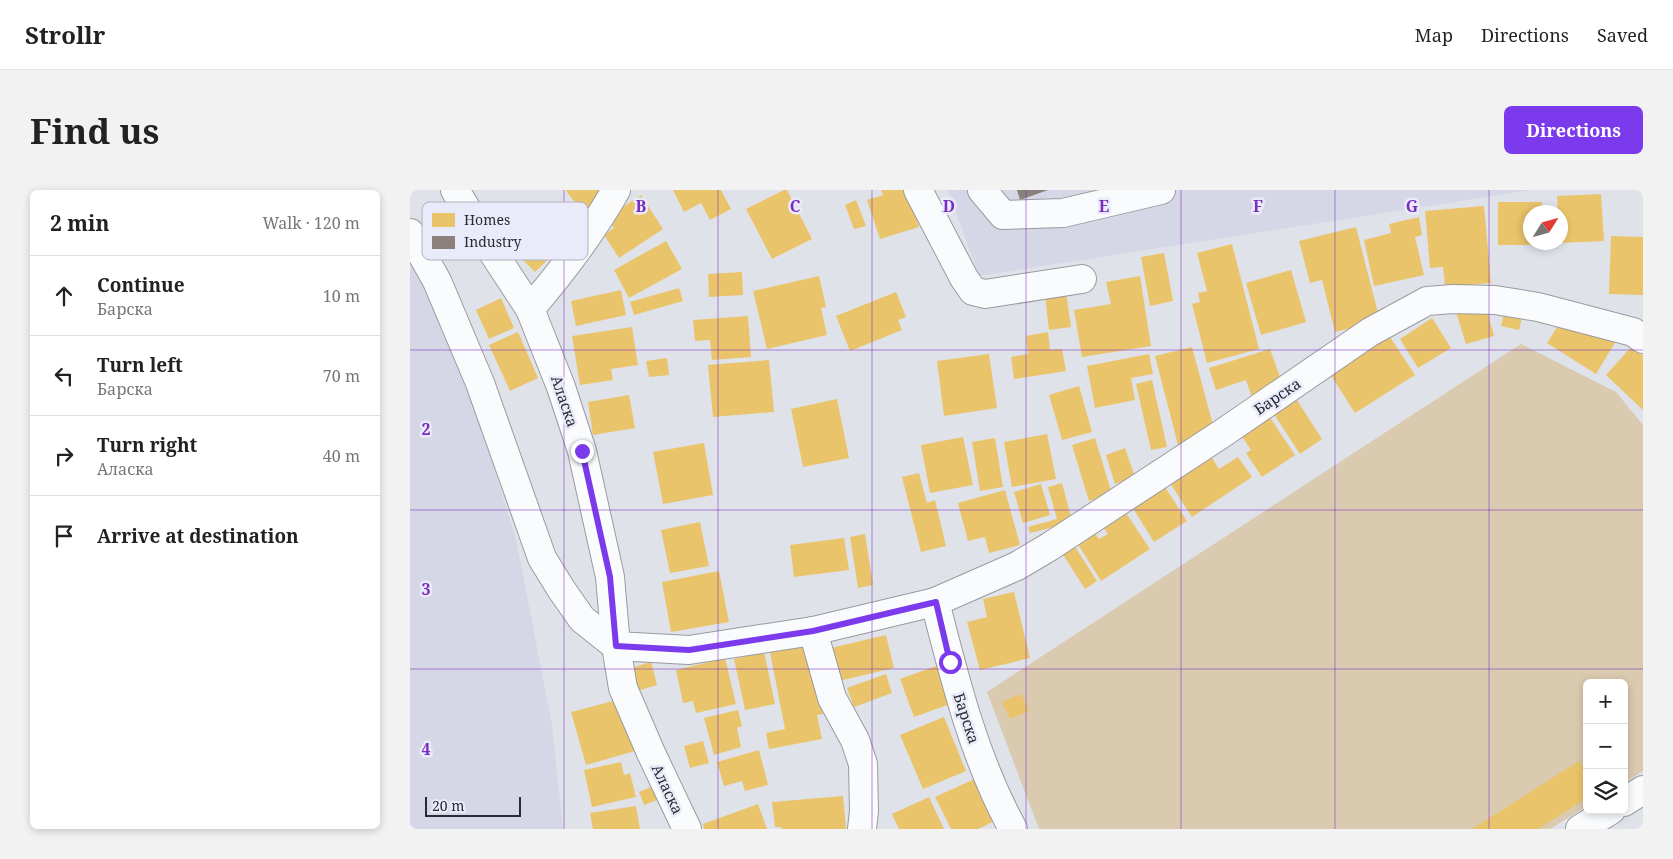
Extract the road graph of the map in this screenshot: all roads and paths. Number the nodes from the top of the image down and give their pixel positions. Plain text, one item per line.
1 (455, 190) edge
2 (616, 190) edge
3 (918, 190) edge
4 (982, 190) edge
5 (1161, 190) edge
6 (462, 202) edge
7 (410, 232) edge
8 (588, 234) edge
9 (422, 255) edge
10 (425, 260) edge
11 (498, 260) edge
12 (569, 260) edge
13 (1082, 279) dead end
14 (530, 309) junction
15 (1643, 339) edge
16 (936, 602) junction
17 (813, 631) junction
18 (616, 646) junction
19 (1643, 790) edge
20 (1628, 799) edge
21 (1604, 814) edge
22 (687, 829) edge
23 (862, 829) edge
24 (1014, 829) edge
25 (1580, 829) edge

1 - 6 street, Аласка
2 - 8 street
3 - 13 street
4 - 5 street
7 - 9 street
10 - 18 street
11 - 14 street, Аласка
12 - 14 street
14 - 18 street, Аласка
15 - 16 street, Барска
16 - 17 street, Барска
16 - 24 street, Барска
17 - 18 street, Барска
17 - 23 street
18 - 22 street, Аласка
19 - 20 street
21 - 25 street

